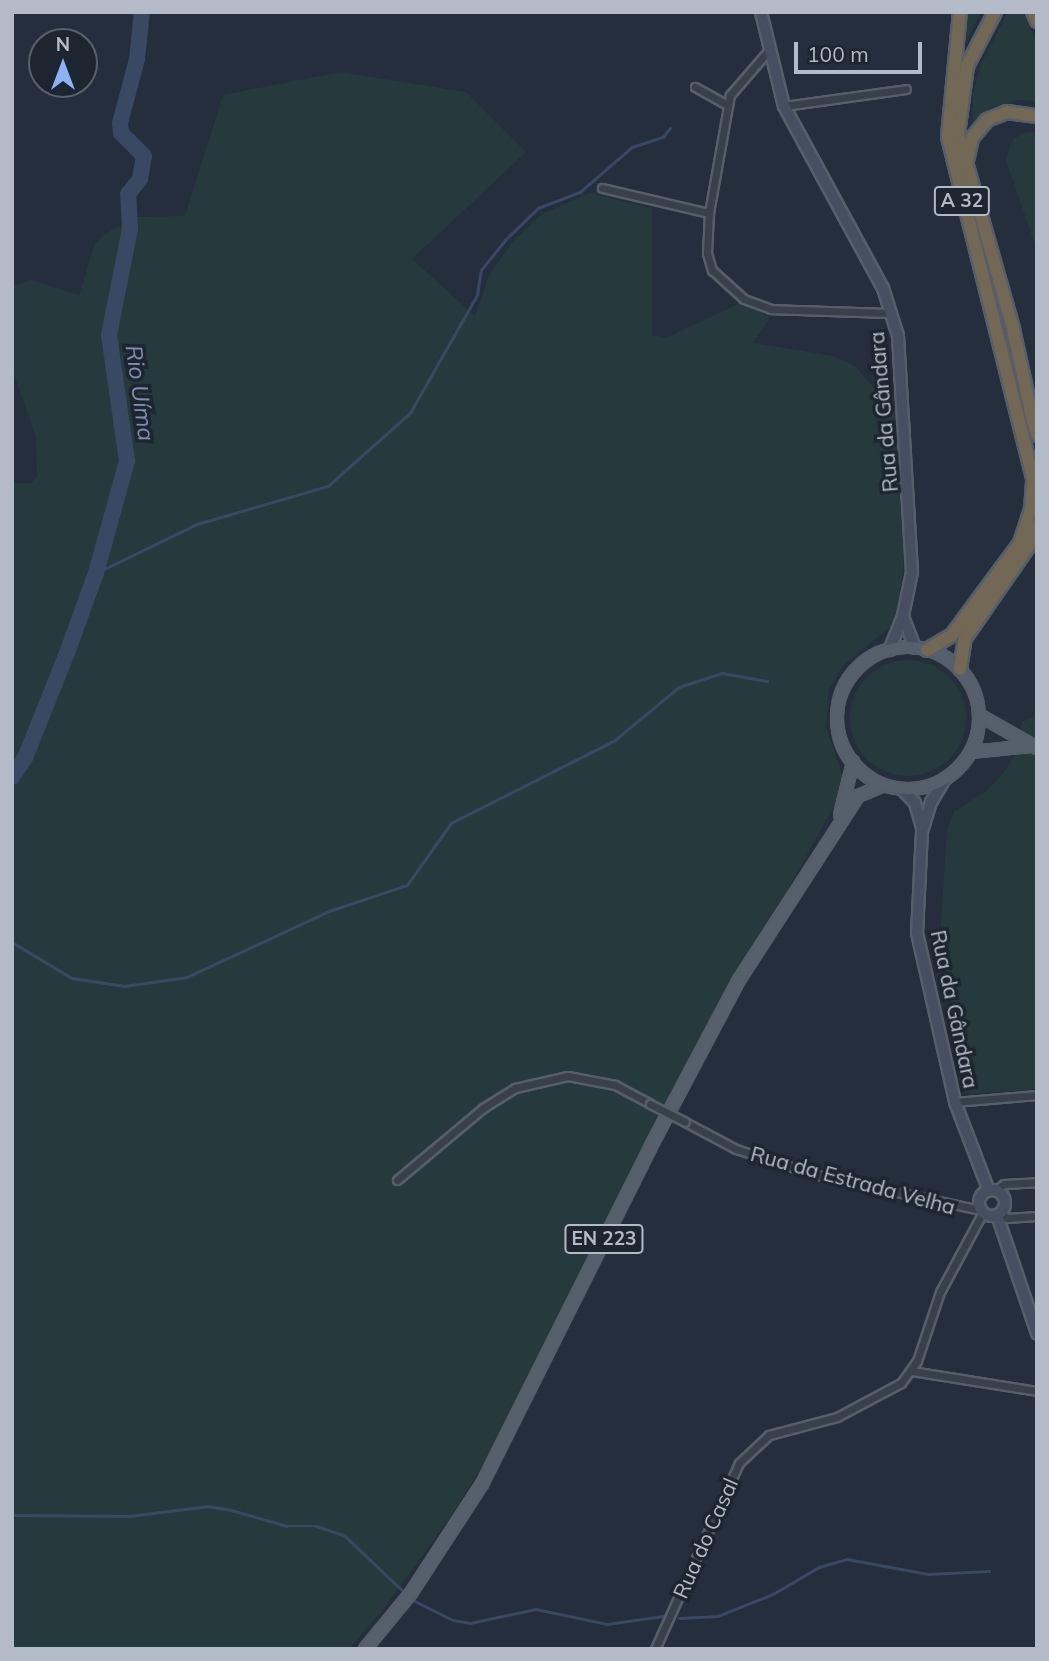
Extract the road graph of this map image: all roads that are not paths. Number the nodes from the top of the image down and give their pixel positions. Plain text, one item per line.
1 (761, 12) edge
2 (960, 12) edge
3 (987, 12) edge
4 (995, 12) edge
5 (1033, 12) edge
6 (1037, 21) edge
7 (769, 50) junction
8 (695, 87) dead end
9 (906, 89) dead end
10 (949, 97) junction
11 (728, 105) junction
12 (783, 106) junction
13 (1037, 116) edge
14 (966, 169) junction
15 (602, 188) dead end
16 (709, 214) junction
17 (892, 313) junction
18 (1037, 435) edge
19 (1037, 526) edge
20 (903, 616) junction
21 (921, 649) junction
22 (889, 650) junction
23 (960, 669) junction
24 (979, 715) junction
25 (1035, 747) edge
26 (971, 752) junction
27 (853, 762) junction
28 (945, 779) junction
29 (884, 785) junction
30 (902, 789) junction
31 (837, 824) junction
32 (922, 831) junction
33 (1037, 1095) edge
34 (955, 1102) junction
35 (397, 1180) dead end
36 (1037, 1182) edge
37 (992, 1191) junction
38 (982, 1211) junction
39 (999, 1214) junction
40 (1037, 1216) edge
41 (1032, 1302) edge
42 (1037, 1334) edge
43 (912, 1371) junction
44 (1037, 1391) edge
45 (365, 1649) edge
46 (655, 1649) edge

1 - 7 main road, Rua da Gândara
2 - 10 highway, A 32
3 - 10 highway, A 32
4 - 14 highway, A 32
5 - 6 highway
7 - 11 street
7 - 12 main road, Rua da Gândara
8 - 11 street
9 - 12 street
10 - 21 highway, A 32
11 - 16 street
12 - 17 main road, Rua da Gândara
13 - 14 highway, A 32
14 - 18 highway, A 32
15 - 16 street
16 - 17 street
17 - 20 main road, Rua da Gândara
19 - 23 highway
20 - 21 main road, Rua da Gândara
20 - 22 main road, Rua da Gândara
21 - 22 main road
21 - 23 main road
22 - 27 main road
23 - 24 main road
24 - 25 main road
24 - 26 main road
25 - 26 main road
26 - 28 main road
27 - 29 main road
27 - 31 main road, EN 223
28 - 30 main road
28 - 32 main road, Rua da Gândara
29 - 30 main road
29 - 31 main road, EN 223
30 - 32 main road, Rua da Gândara
31 - 45 main road, EN 223
32 - 34 main road, Rua da Gândara
33 - 34 street
34 - 37 main road, Rua da Gândara
35 - 38 street, Rua da Estrada Velha, bridge
36 - 37 street
37 - 38 main road
37 - 39 main road, Rua da Gândara
38 - 39 main road
38 - 43 street
39 - 40 street
39 - 41 main road, Rua da Gândara
41 - 42 main road, Rua da Gândara
43 - 44 street
43 - 46 street, Rua do Casal

